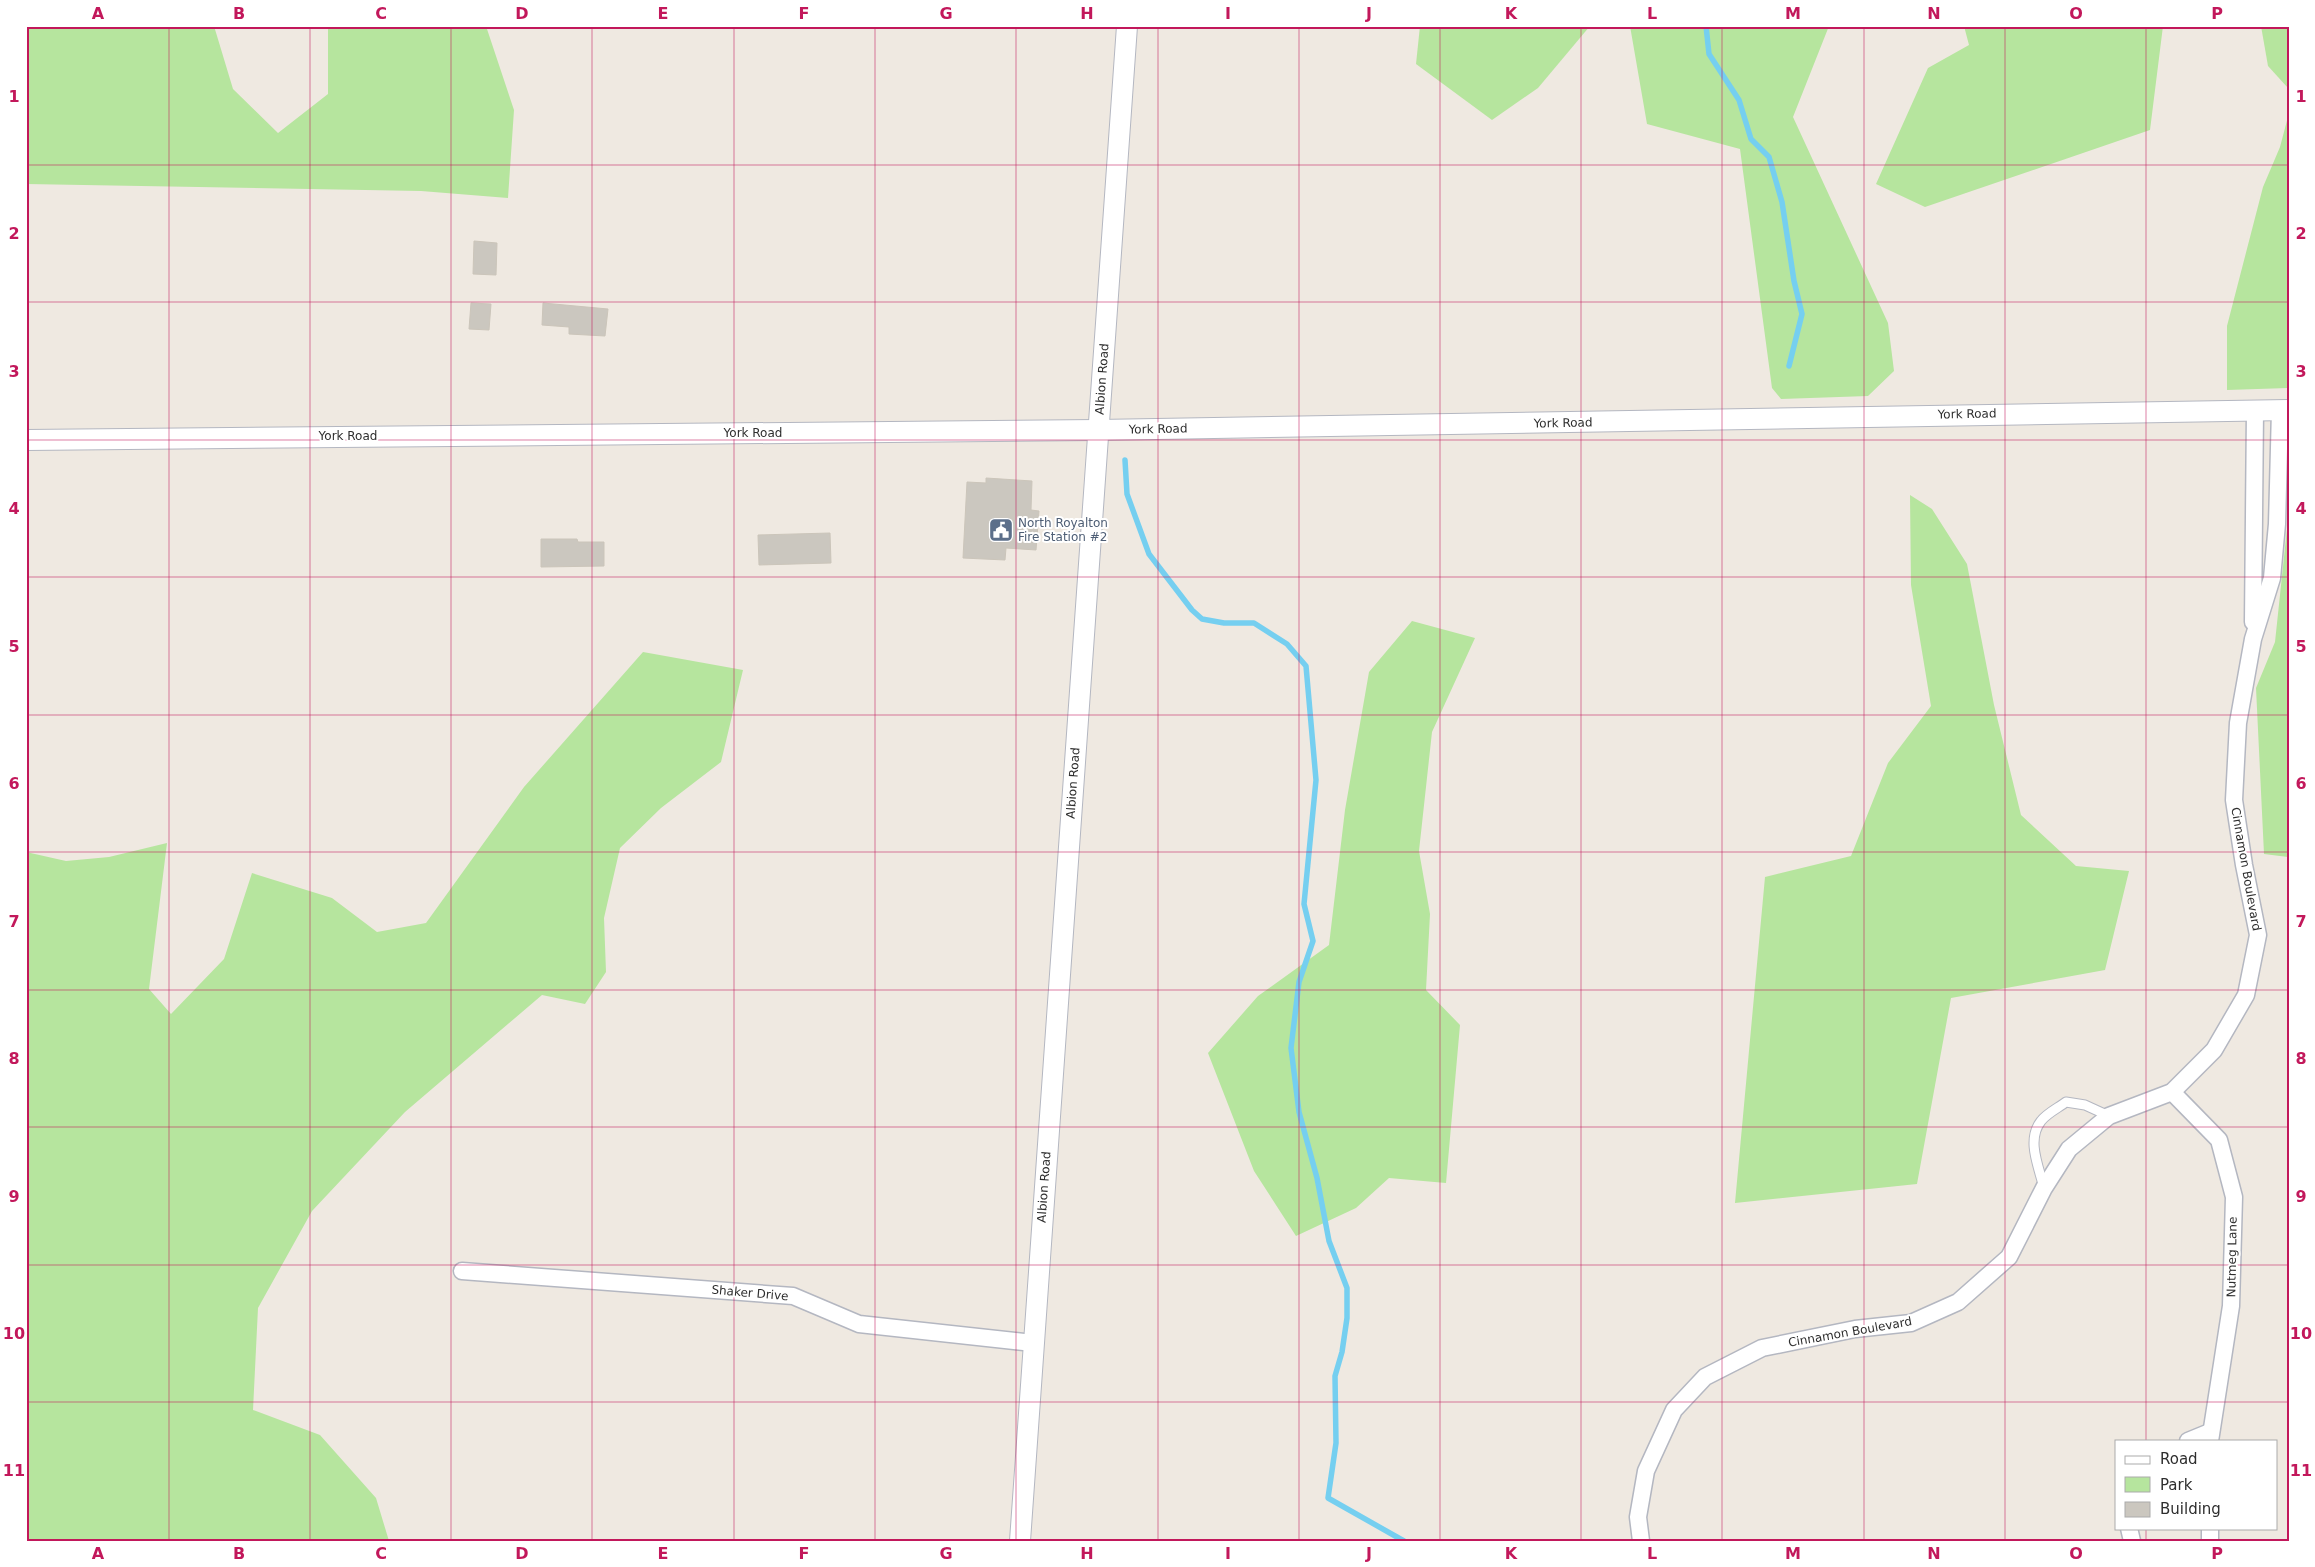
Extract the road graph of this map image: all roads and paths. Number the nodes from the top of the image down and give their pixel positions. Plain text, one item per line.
1 (1127, 26) edge
2 (2255, 410) junction
3 (2285, 410) edge
4 (1098, 430) junction
5 (26, 440) edge
6 (2253, 639) junction
7 (2172, 1092) junction
8 (2109, 1116) junction
9 (2044, 1188) junction
10 (462, 1271) dead end
11 (1032, 1344) junction
12 (2210, 1436) edge
13 (2192, 1440) edge
14 (1020, 1541) edge
15 (1641, 1541) edge

1 - 4 street, Albion Road
2 - 3 street, York Road
2 - 4 street, York Road
2 - 6 street, Cinnamon Boulevard
3 - 6 street, Cinnamon Boulevard
4 - 5 street, York Road
4 - 11 street, Albion Road
6 - 7 street, Cinnamon Boulevard
7 - 8 street, Cinnamon Boulevard
7 - 12 street, Nutmeg Lane
8 - 9 street, Cinnamon Boulevard
8 - 9 lane
9 - 15 street, Cinnamon Boulevard
10 - 11 street, Shaker Drive
11 - 14 street, Albion Road
12 - 13 street

